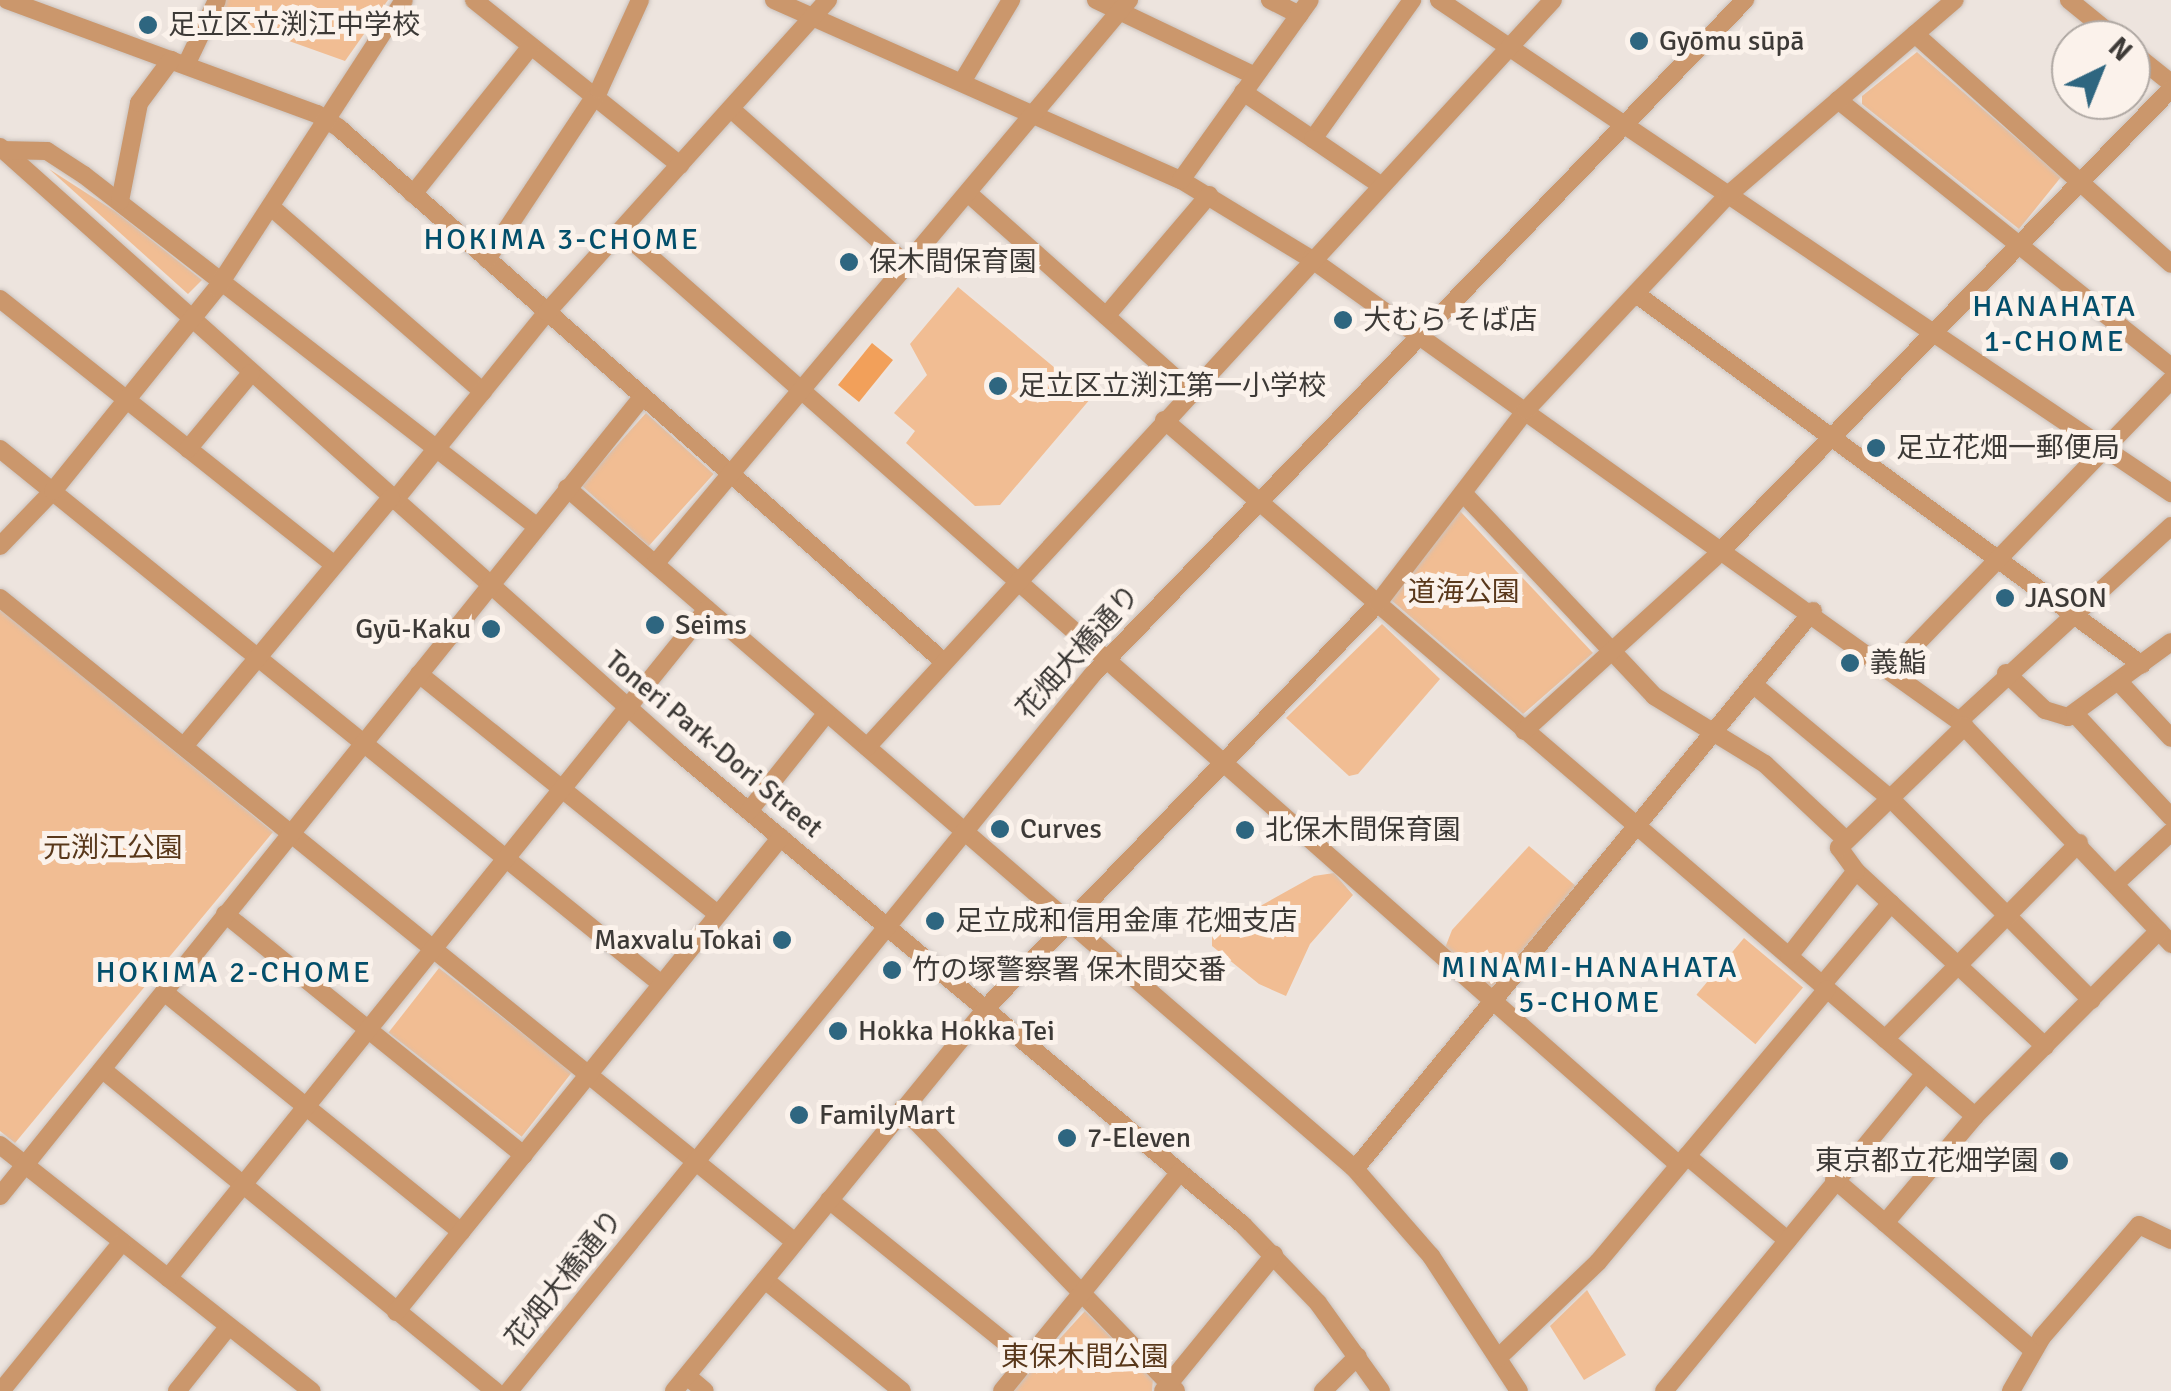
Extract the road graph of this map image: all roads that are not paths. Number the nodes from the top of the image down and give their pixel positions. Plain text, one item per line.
1 (7, 0) edge
2 (218, 0) edge
3 (404, 0) edge
4 (474, 0) edge
5 (640, 0) edge
6 (774, 0) edge
7 (828, 0) edge
8 (1011, 0) edge
9 (1096, 0) edge
10 (1270, 0) edge
11 (1412, 0) edge
12 (1439, 0) edge
13 (1475, 0) edge
14 (1553, 0) edge
15 (1745, 0) edge
16 (1955, 0) edge
17 (2068, 0) edge
18 (1125, 5) edge
19 (1304, 8) edge
20 (813, 18) junction
21 (2093, 20) edge
22 (1470, 21) junction
23 (1915, 34) junction
24 (531, 46) junction
25 (1509, 46) junction
26 (179, 62) junction
27 (2151, 68) edge
28 (1256, 76) junction
29 (962, 82) junction
30 (2171, 86) edge
31 (1244, 92) junction
32 (594, 95) junction
33 (1838, 100) junction
34 (730, 109) junction
35 (1035, 113) junction
36 (326, 119) junction
37 (1624, 125) junction
38 (1314, 139) junction
39 (0, 148) edge
40 (680, 164) junction
41 (1181, 180) junction
42 (2080, 181) junction
43 (1379, 184) junction
44 (413, 194) junction
45 (968, 194) junction
46 (1209, 194) junction
47 (1728, 195) junction
48 (120, 201) junction
49 (271, 207) junction
50 (621, 231) junction
51 (2020, 242) junction
52 (486, 258) junction
53 (1311, 259) junction
54 (2171, 264) edge
55 (908, 266) junction
56 (221, 282) junction
57 (1636, 294) junction
58 (0, 298) edge
59 (547, 312) junction
60 (1106, 316) junction
61 (192, 320) junction
62 (1931, 332) junction
63 (1420, 334) junction
64 (2171, 367) edge
65 (250, 373) junction
66 (2171, 380) edge
67 (1190, 391) junction
68 (483, 392) junction
69 (802, 392) junction
70 (643, 396) junction
71 (127, 400) junction
72 (1526, 410) junction
73 (1164, 420) junction
74 (1830, 436) junction
75 (2104, 448) junction
76 (0, 449) edge
77 (188, 449) junction
78 (437, 451) junction
79 (732, 476) junction
80 (567, 488) junction
81 (53, 491) junction
82 (1463, 493) junction
83 (2171, 493) edge
84 (392, 500) junction
85 (1258, 500) junction
86 (536, 526) junction
87 (2171, 526) edge
88 (0, 546) edge
89 (1722, 548) junction
90 (1998, 558) junction
91 (655, 564) junction
92 (334, 565) junction
93 (1017, 581) junction
94 (489, 586) junction
95 (0, 598) edge
96 (1378, 604) junction
97 (707, 609) junction
98 (1813, 611) junction
99 (2072, 614) junction
100 (2171, 642) edge
101 (1610, 652) junction
102 (260, 658) junction
103 (1106, 660) junction
104 (942, 661) junction
105 (2142, 664) junction
106 (1893, 668) junction
107 (2006, 673) junction
108 (419, 674) junction
109 (2119, 682) junction
110 (1754, 685) junction
111 (626, 708) junction
112 (828, 713) junction
113 (2076, 714) junction
114 (1962, 723) junction
115 (1524, 732) junction
116 (1717, 732) junction
117 (2170, 736) edge
118 (364, 743) junction
119 (185, 746) junction
120 (866, 747) junction
121 (1223, 764) junction
122 (562, 788) junction
123 (1890, 799) junction
124 (749, 811) junction
125 (2171, 817) edge
126 (1640, 828) junction
127 (961, 829) junction
128 (2171, 832) edge
129 (291, 833) junction
130 (781, 837) junction
131 (1846, 840) junction
132 (2079, 843) junction
133 (506, 857) junction
134 (1856, 871) junction
135 (2116, 884) junction
136 (1891, 902) junction
137 (224, 914) junction
138 (718, 914) junction
139 (2008, 917) junction
140 (1070, 921) junction
141 (885, 925) junction
142 (2165, 937) edge
143 (434, 950) junction
144 (1789, 956) junction
145 (1959, 964) junction
146 (660, 983) junction
147 (1824, 987) junction
148 (164, 992) junction
149 (2091, 1000) junction
150 (1493, 1005) junction
151 (985, 1009) junction
152 (370, 1029) junction
153 (1885, 1038) junction
154 (2045, 1046) junction
155 (103, 1070) junction
156 (1925, 1073) junction
157 (588, 1074) junction
158 (306, 1108) junction
159 (902, 1108) junction
160 (1973, 1114) junction
161 (0, 1145) edge
162 (524, 1154) junction
163 (1683, 1160) junction
164 (694, 1161) junction
165 (25, 1165) junction
166 (1355, 1169) junction
167 (1180, 1172) junction
168 (1834, 1179) junction
169 (243, 1186) junction
170 (0, 1196) edge
171 (829, 1200) junction
172 (1885, 1223) junction
173 (461, 1232) junction
174 (1786, 1240) junction
175 (2171, 1240) edge
176 (122, 1242) junction
177 (795, 1242) junction
178 (1274, 1256) junction
179 (168, 1278) junction
180 (765, 1280) junction
181 (1081, 1293) junction
182 (396, 1312) junction
183 (229, 1326) junction
184 (2032, 1350) junction
185 (1358, 1356) junction
186 (1498, 1358) junction
187 (1027, 1360) junction
188 (681, 1383) edge
189 (1169, 1389) edge
190 (1, 1391) edge
191 (177, 1391) edge
192 (311, 1391) edge
193 (494, 1391) edge
194 (509, 1391) edge
195 (705, 1391) edge
196 (902, 1391) edge
197 (1002, 1391) edge
198 (1322, 1391) edge
199 (1381, 1391) edge
200 (1519, 1391) edge
201 (1664, 1391) edge
202 (2011, 1391) edge

1 - 26 street
2 - 26 street
3 - 36 street
4 - 24 street
5 - 32 street
6 - 20 street
7 - 20 street
8 - 29 street
9 - 18 street
10 - 19 street
11 - 38 street
12 - 22 street
13 - 22 street
14 - 25 street
15 - 37 street, 花畑大橋通り
16 - 23 street
17 - 21 street
18 - 28 street
18 - 35 street
19 - 28 street
20 - 29 street
20 - 34 street
22 - 25 street
23 - 33 street
23 - 42 street
24 - 32 street
24 - 44 street
25 - 37 street
25 - 43 street
26 - 36 street
26 - 48 street
27 - 30 street
28 - 31 street
29 - 35 street
30 - 42 street
31 - 38 street
31 - 41 street
32 - 40 street
32 - 52 street
33 - 47 street
33 - 51 street
34 - 40 street
34 - 55 street
35 - 41 street
35 - 45 street
36 - 44 street
36 - 49 street
37 - 47 street
37 - 63 street, 花畑大橋通り
38 - 43 street
39 - 48 street
39 - 61 street, Toneri Park-Dori Street
40 - 50 street
41 - 46 street
42 - 51 street
42 - 54 street
43 - 53 street
44 - 52 street
45 - 55 street
45 - 60 street
46 - 53 street
46 - 60 street
47 - 57 street
47 - 62 street
48 - 56 street
49 - 56 street
49 - 68 street
50 - 59 street
50 - 69 street
51 - 62 street
51 - 64 street
52 - 59 street
53 - 63 street
53 - 67 street
55 - 69 street
56 - 61 street
56 - 78 street
57 - 72 street
57 - 74 street
58 - 71 street
59 - 68 street
59 - 70 street
60 - 67 street
61 - 65 street, Toneri Park-Dori Street
61 - 71 street
62 - 74 street
62 - 75 street
63 - 72 street
63 - 85 street, 花畑大橋通り
65 - 77 street
65 - 84 street, Toneri Park-Dori Street
66 - 75 street
67 - 73 street
68 - 78 street
69 - 79 street
69 - 93 street
70 - 79 street
70 - 80 street
71 - 77 street
71 - 81 street
72 - 82 street
72 - 89 street
73 - 85 street
73 - 93 street
74 - 89 street
74 - 90 street
75 - 83 street
75 - 90 street
76 - 81 street
77 - 92 street
78 - 84 street
78 - 86 street
79 - 91 street
79 - 104 street
80 - 86 street
80 - 91 street
81 - 88 street
81 - 102 street
82 - 96 street
82 - 101 street
84 - 92 street
84 - 94 street, Toneri Park-Dori Street
85 - 96 street
85 - 103 street, 花畑大橋通り
86 - 94 street
87 - 99 street
89 - 98 street
89 - 101 street
90 - 99 street
90 - 106 street
91 - 97 street
92 - 102 street
93 - 103 street
93 - 104 street
94 - 108 street
94 - 111 street, Toneri Park-Dori Street
95 - 119 street
96 - 115 street
96 - 121 street
97 - 111 street
97 - 112 street
98 - 106 street
98 - 110 street
99 - 105 street
99 - 107 street
100 - 105 street
101 - 115 street
101 - 116 street
102 - 118 street
102 - 119 street
103 - 121 street
103 - 127 street, 花畑大橋通り
104 - 120 street
105 - 109 street
106 - 114 street
107 - 113 street
107 - 114 street
108 - 118 street
108 - 122 street
109 - 113 street
109 - 117 street
110 - 116 street
110 - 123 street
111 - 122 street
111 - 124 street, Toneri Park-Dori Street
112 - 120 street
112 - 124 street
113 - 125 street
114 - 123 street
114 - 132 street
115 - 126 street
116 - 126 street
116 - 131 street
118 - 129 street
118 - 133 street
119 - 129 street
120 - 127 street
121 - 140 street
121 - 150 street
122 - 133 street
122 - 138 street
123 - 131 street
123 - 139 street
124 - 130 street, Toneri Park-Dori Street
126 - 144 street
126 - 150 street
127 - 140 street
127 - 141 street, 花畑大橋通り
128 - 135 street
129 - 137 street
129 - 143 street
130 - 138 street
130 - 141 street, Toneri Park-Dori Street
131 - 134 street
132 - 135 street
132 - 139 street
133 - 143 street
133 - 146 street
134 - 136 street
134 - 144 street
135 - 142 street
136 - 145 street
136 - 147 street
137 - 148 street
137 - 152 street
138 - 146 street
139 - 145 street
139 - 149 street
140 - 151 street
140 - 166 street
141 - 151 street, Toneri Park-Dori Street
141 - 164 street, 花畑大橋通り
142 - 149 street
143 - 152 street
143 - 157 street
144 - 147 street
145 - 153 street
145 - 154 street
146 - 157 street
147 - 153 street
147 - 163 street
148 - 155 street
148 - 158 street
149 - 154 street
150 - 163 street
150 - 166 street
151 - 159 street
151 - 167 street, Toneri Park-Dori Street
152 - 158 street
152 - 162 street
153 - 156 street
154 - 160 street
155 - 165 street
155 - 169 street
156 - 160 street
156 - 168 street
157 - 162 street
157 - 164 street
158 - 169 street
158 - 173 street
159 - 171 street
159 - 181 street
160 - 172 street
161 - 165 street
162 - 173 street
163 - 174 street
163 - 186 street
164 - 177 street
164 - 194 street, 花畑大橋通り
165 - 170 street
165 - 176 street
166 - 186 street
167 - 178 street, Toneri Park-Dori Street
167 - 181 street
168 - 172 street
168 - 174 street
169 - 179 street
169 - 182 street
171 - 177 street
171 - 187 street
172 - 184 street
173 - 182 street
174 - 201 street
175 - 184 street
176 - 179 street
176 - 190 street
177 - 180 street
178 - 185 street, Toneri Park-Dori Street
178 - 189 street
179 - 183 street
180 - 188 street
180 - 196 street
181 - 187 street
181 - 189 street
182 - 193 street
183 - 191 street
183 - 192 street
184 - 202 street
185 - 198 street
185 - 199 street, Toneri Park-Dori Street
186 - 200 street
187 - 197 street
188 - 195 street

